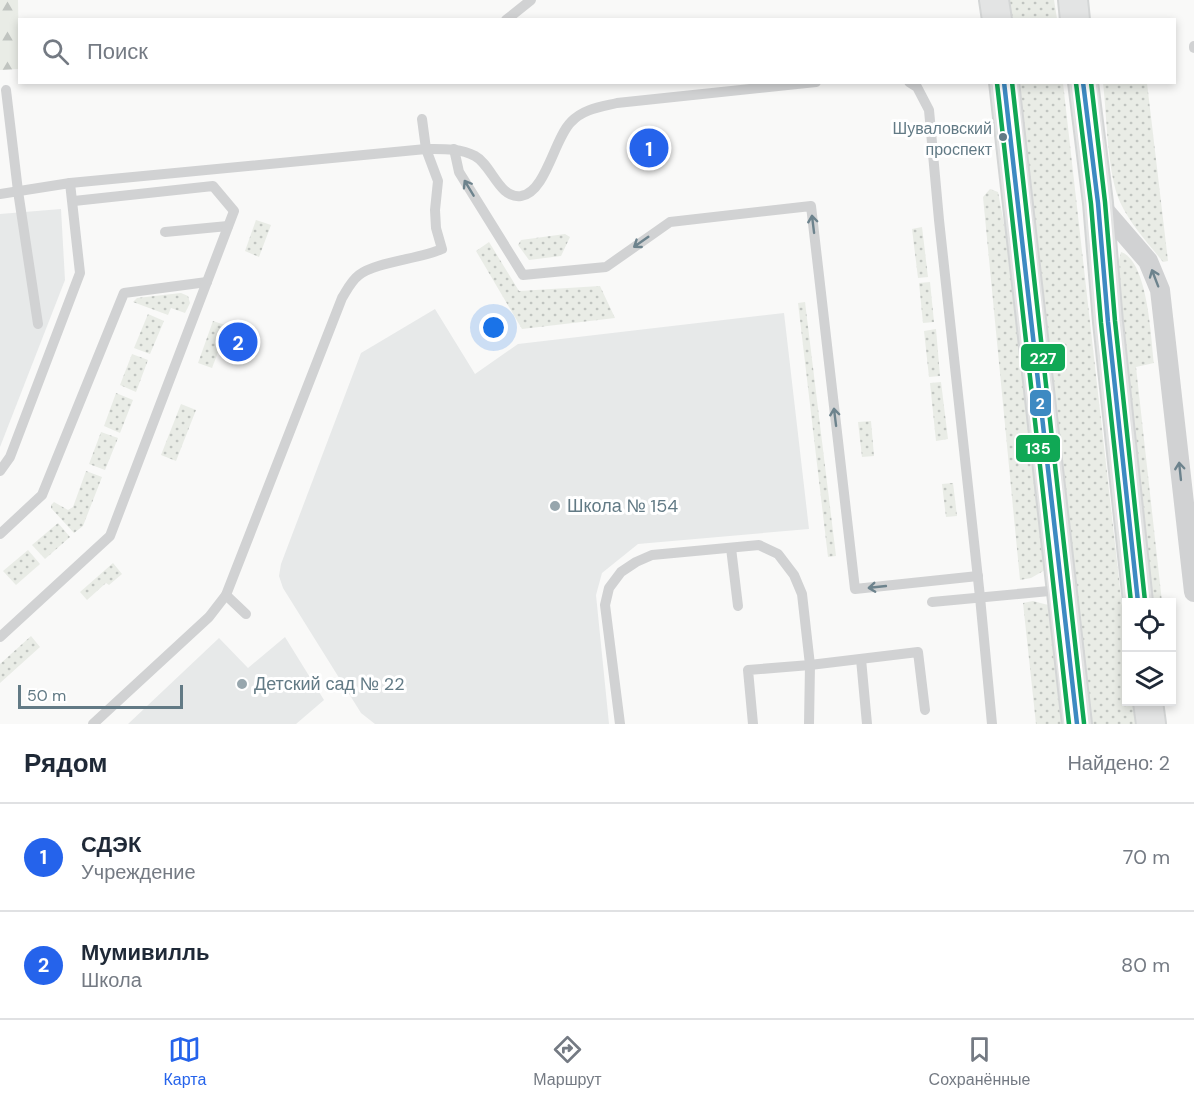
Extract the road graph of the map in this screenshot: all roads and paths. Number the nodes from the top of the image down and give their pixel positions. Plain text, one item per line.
1 (531, 0) edge
2 (994, 0) edge
3 (1073, 0) edge
4 (508, 18) edge
5 (997, 18) edge
6 (1075, 18) edge
7 (797, 84) edge
8 (912, 84) edge
9 (1004, 84) edge
10 (1083, 84) edge
11 (6, 90) dead end
12 (422, 118) dead end
13 (426, 149) junction
14 (454, 149) junction
15 (70, 183) junction
16 (18, 191) junction
17 (0, 194) edge
18 (74, 201) junction
19 (1098, 203) junction
20 (228, 226) junction
21 (165, 232) dead end
22 (207, 282) junction
23 (38, 324) dead end
24 (0, 471) edge
25 (0, 534) edge
26 (731, 548) junction
27 (978, 576) junction
28 (1062, 589) junction
29 (1194, 592) edge
30 (226, 595) junction
31 (980, 597) junction
32 (1137, 598) edge
33 (932, 602) dead end
34 (738, 606) dead end
35 (246, 614) dead end
36 (0, 637) edge
37 (861, 659) junction
38 (810, 665) junction
39 (1149, 706) edge
40 (925, 710) dead end
41 (93, 724) edge
42 (620, 724) edge
43 (753, 724) edge
44 (809, 724) edge
45 (867, 724) edge
46 (992, 724) edge
47 (1077, 724) edge
48 (1151, 724) edge

1 - 4 lane
2 - 5 street
3 - 6 street
7 - 14 lane
8 - 27 lane
9 - 28 street
10 - 19 street
11 - 16 lane
12 - 13 lane
13 - 14 lane
13 - 15 lane
13 - 30 lane
27 -> 14 lane
15 - 16 lane
15 - 18 lane
16 - 17 lane
16 - 23 lane
18 - 20 lane
18 - 24 lane
29 -> 19 street
19 - 32 street
20 - 21 lane
20 - 22 lane
22 - 25 lane
22 - 36 lane
26 - 34 lane
26 - 38 lane
26 - 42 lane
27 - 31 lane
28 - 31 lane
28 - 47 street
30 - 35 lane
30 - 41 lane
31 - 33 lane
31 - 46 lane
37 - 38 lane
37 - 40 lane
37 - 45 lane
38 - 43 lane
38 - 44 lane
39 - 48 street

